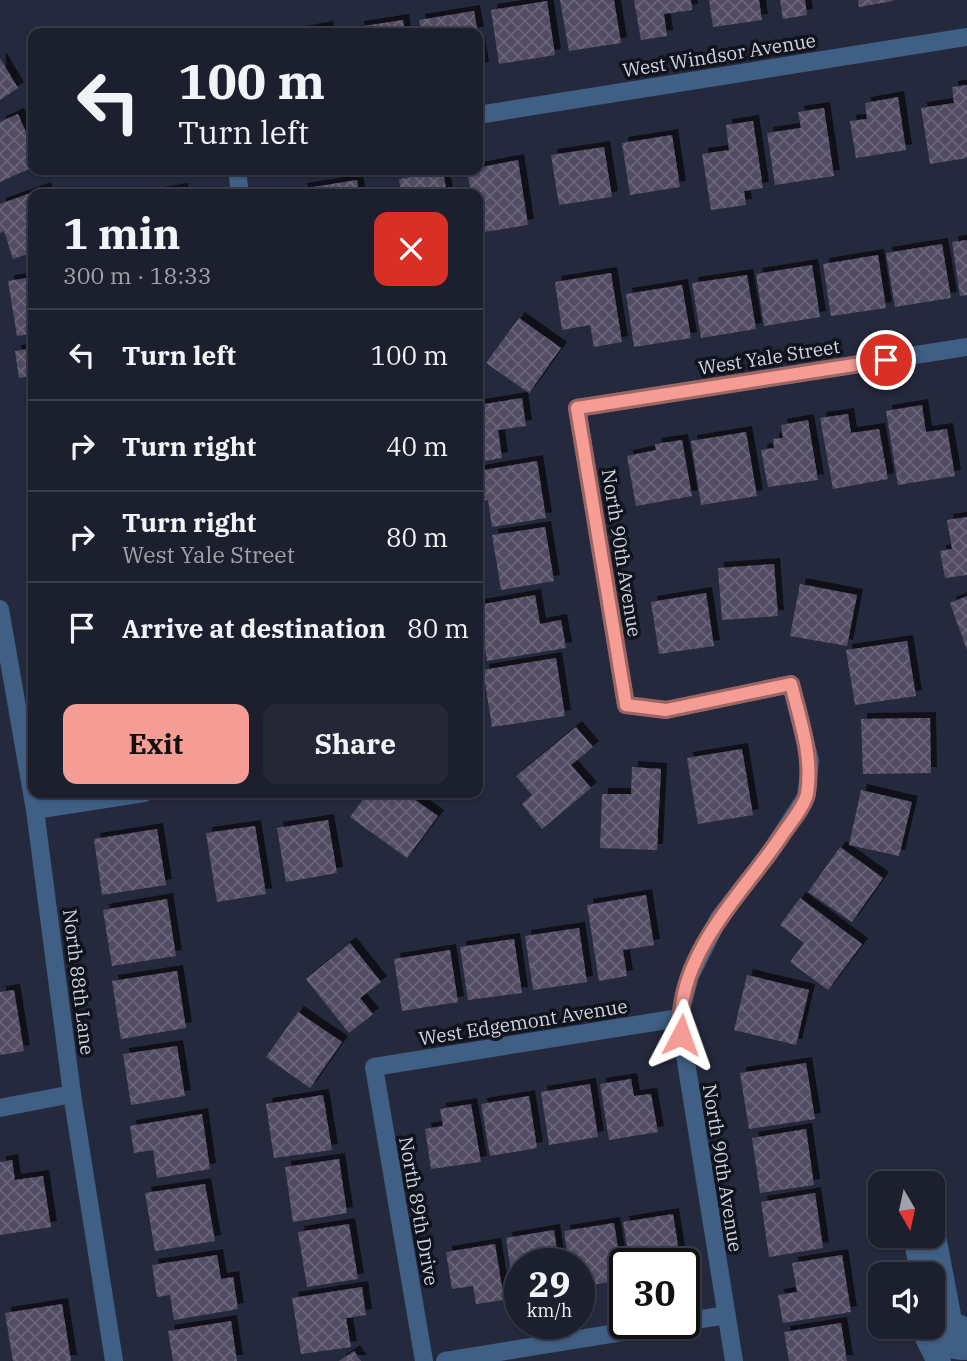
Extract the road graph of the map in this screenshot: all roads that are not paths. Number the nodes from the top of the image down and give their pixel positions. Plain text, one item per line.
1 (967, 37) edge
2 (483, 114) edge
3 (967, 347) edge
4 (577, 408) joint
5 (0, 609) edge
6 (28, 770) edge
7 (33, 798) edge
8 (112, 798) edge
9 (35, 810) junction
10 (679, 1018) junction
11 (373, 1067) joint
12 (72, 1094) junction
13 (0, 1108) edge
14 (940, 1248) edge
15 (726, 1315) junction
16 (700, 1319) edge
17 (967, 1326) edge
18 (945, 1331) edge
19 (609, 1334) edge
20 (967, 1338) edge
21 (924, 1339) edge
22 (933, 1339) edge
23 (967, 1352) edge
24 (936, 1360) edge
25 (114, 1361) edge
26 (424, 1361) edge
27 (445, 1361) edge
28 (734, 1361) edge

1 - 2 street, West Windsor Avenue
3 - 4 street, West Yale Street
4 - 10 street, North 90th Avenue
5 - 6 street, North 88th Lane
7 - 9 street, North 88th Lane
8 - 9 street
9 - 12 street, North 88th Lane
10 - 11 street, West Edgemont Avenue
10 - 15 street, North 90th Avenue
11 - 26 street, North 89th Drive
12 - 13 street
12 - 25 street, North 88th Lane
14 - 17 lane
15 - 16 street
15 - 28 street, North 90th Avenue
18 - 20 lane
19 - 27 street
21 - 24 lane
22 - 23 lane

